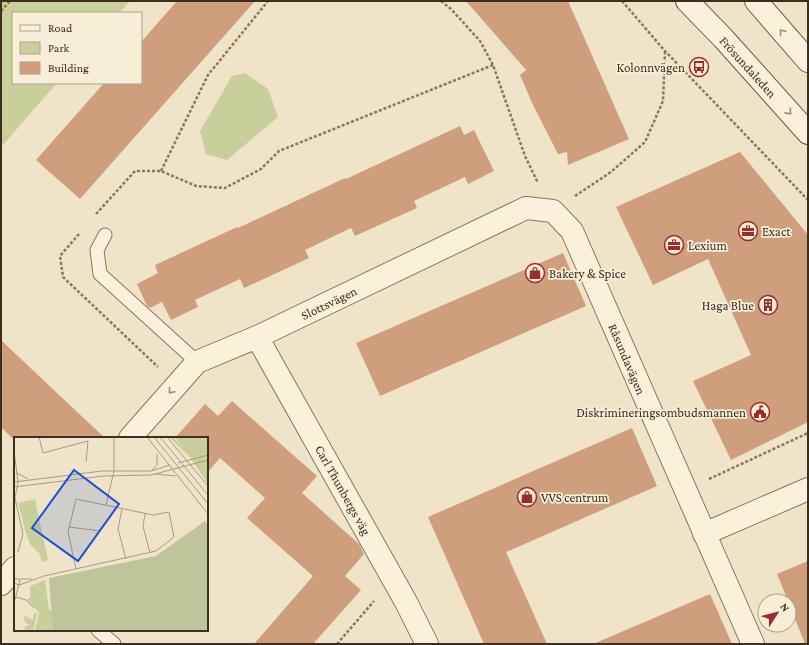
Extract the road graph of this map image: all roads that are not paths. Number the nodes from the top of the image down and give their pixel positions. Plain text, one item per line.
1 (687, 1) edge
2 (756, 1) edge
3 (808, 61) edge
4 (808, 133) edge
5 (552, 211) joint
6 (105, 235) dead end
7 (257, 337) junction
8 (197, 362) junction
9 (131, 437) edge
10 (808, 489) edge
11 (704, 534) junction
12 (14, 569) edge
13 (1, 584) edge
14 (99, 631) edge
15 (114, 644) edge
16 (427, 644) edge
17 (753, 644) edge

1 -> 4 street, Frösundaleden
3 -> 2 street
5 - 7 street, Slottsvägen
5 - 11 street, Råsundavägen
6 - 8 lane
7 - 8 street, Slottsvägen
7 - 16 street, Carl Thunbergs väg
8 -> 9 street, Slottsvägen
10 - 11 street
11 - 17 street, Råsundavägen
12 - 13 street
14 - 15 lane

